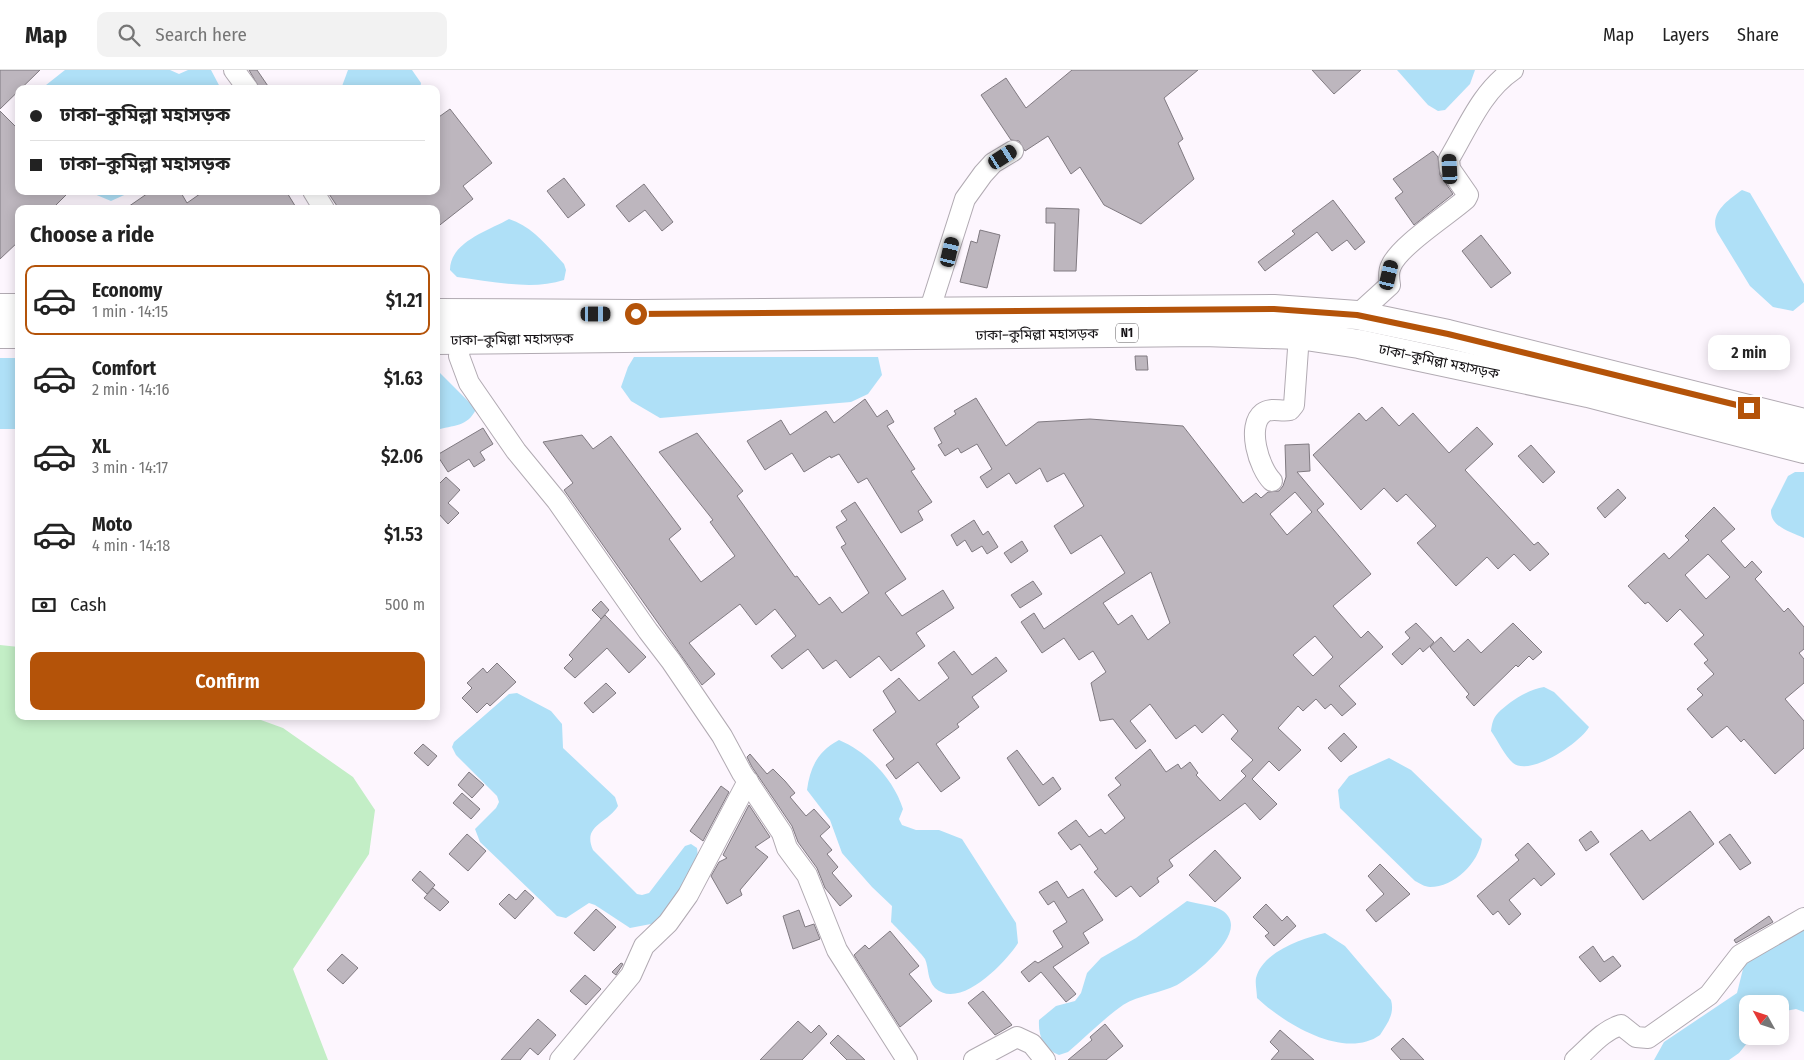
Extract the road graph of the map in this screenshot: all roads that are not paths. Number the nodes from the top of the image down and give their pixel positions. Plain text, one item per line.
1 (234, 70) edge
2 (1513, 70) edge
3 (245, 85) edge
4 (1013, 151) dead end
5 (0, 308) edge
6 (15, 308) edge
7 (929, 312) junction
8 (440, 313) edge
9 (1357, 315) junction
10 (0, 334) edge
11 (15, 334) edge
12 (1299, 335) junction
13 (449, 340) edge
14 (1804, 423) edge
15 (1804, 449) edge
16 (1272, 481) dead end
17 (748, 781) junction
18 (1804, 918) edge
19 (560, 1060) edge
20 (907, 1060) edge
21 (974, 1060) edge
22 (1045, 1060) edge
23 (1576, 1060) edge

1 - 3 street
2 - 9 street
4 - 7 street
5 - 6 highway
7 - 8 highway, ঢাকা–কুমিল্লা মহাসড়ক / N1
7 - 9 highway, ঢাকা–কুমিল্লা মহাসড়ক / N1
9 - 14 highway, ঢাকা–কুমিল্লা মহাসড়ক / N1
10 - 11 highway
12 - 13 highway, ঢাকা–কুমিল্লা মহাসড়ক / N1
12 - 15 highway, ঢাকা–কুমিল্লা মহাসড়ক / N1
12 - 16 street
13 - 17 street
17 - 19 street
17 - 20 street
18 - 23 street
21 - 22 street

